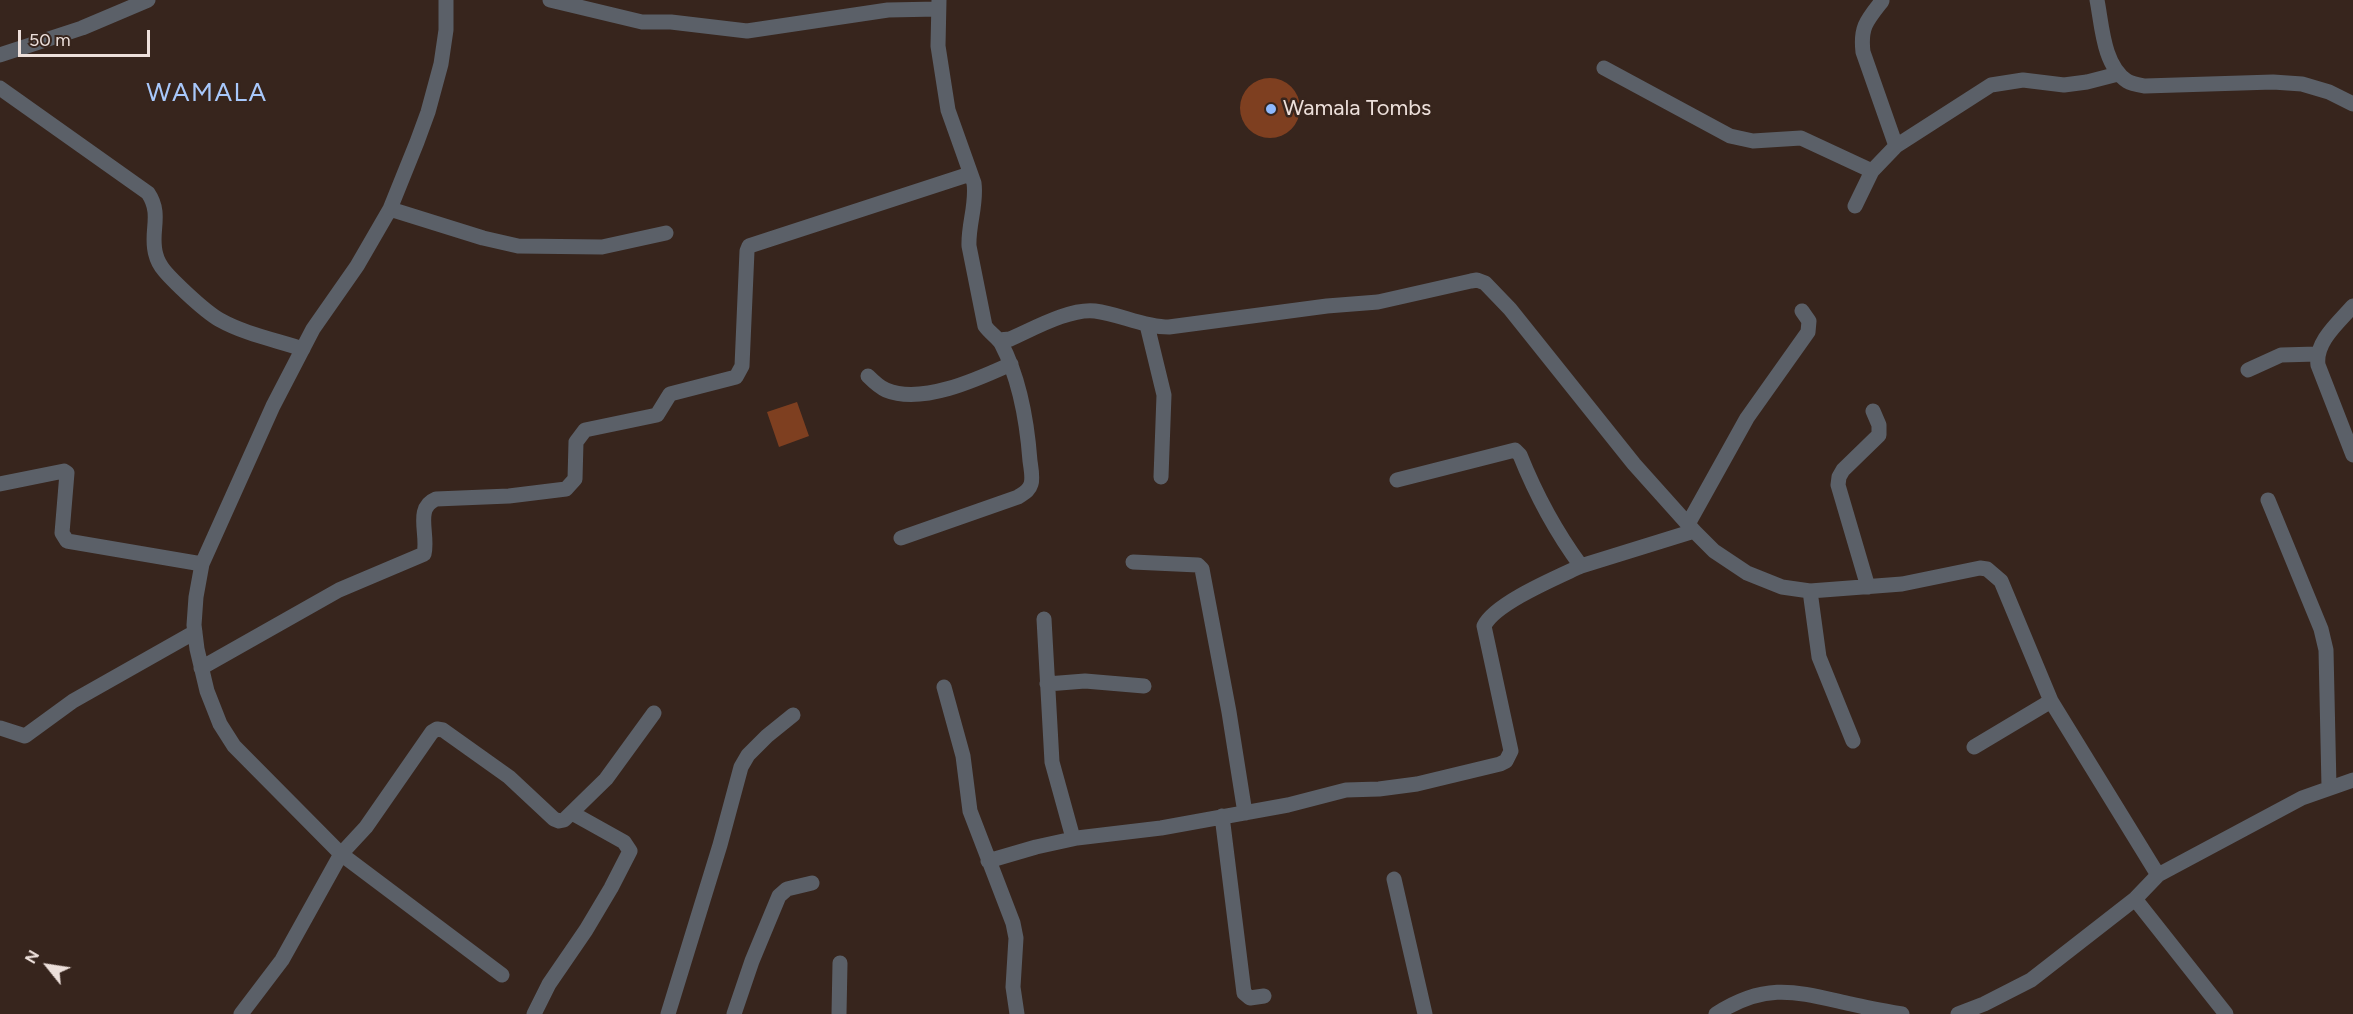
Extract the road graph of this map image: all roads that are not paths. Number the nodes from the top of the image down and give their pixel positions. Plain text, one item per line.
1 (148, 0) edge
2 (446, 0) edge
3 (550, 0) edge
4 (2097, 0) edge
5 (1882, 1) edge
6 (938, 4) edge
7 (0, 55) edge
8 (1604, 68) dead end
9 (2118, 74) junction
10 (0, 88) edge
11 (2353, 104) edge
12 (1896, 146) junction
13 (1872, 171) junction
14 (970, 174) junction
15 (1855, 206) dead end
16 (390, 209) junction
17 (666, 233) dead end
18 (2353, 306) edge
19 (1802, 311) dead end
20 (1148, 325) junction
21 (999, 340) junction
22 (303, 349) junction
23 (2317, 354) junction
24 (1011, 364) junction
25 (2248, 370) dead end
26 (868, 376) dead end
27 (1873, 411) dead end
28 (2353, 455) edge
29 (1161, 477) dead end
30 (1397, 480) dead end
31 (0, 484) edge
32 (2268, 500) dead end
33 (1691, 528) junction
34 (901, 538) dead end
35 (1133, 562) dead end
36 (202, 564) junction
37 (1581, 566) junction
38 (1868, 587) junction
39 (1810, 591) junction
40 (1044, 620) dead end
41 (195, 632) junction
42 (201, 668) junction
43 (1047, 684) junction
44 (1144, 686) dead end
45 (944, 687) dead end
46 (2050, 701) junction
47 (654, 713) dead end
48 (793, 716) dead end
49 (0, 728) edge
50 (1853, 741) dead end
51 (1974, 747) dead end
52 (2353, 780) edge
53 (2329, 787) junction
54 (572, 813) junction
55 (1245, 813) junction
56 (1222, 816) junction
57 (1073, 838) junction
58 (341, 854) junction
59 (988, 861) junction
60 (2158, 875) junction
61 (1394, 879) dead end
62 (813, 883) dead end
63 (2135, 899) junction
64 (840, 963) dead end
65 (502, 975) dead end
66 (1264, 996) dead end
67 (1986, 1009) edge
68 (241, 1014) edge
69 (534, 1014) edge
70 (668, 1014) edge
71 (734, 1014) edge
72 (839, 1014) edge
73 (1017, 1014) edge
74 (1425, 1014) edge
75 (1716, 1014) edge
76 (1902, 1014) edge
77 (1958, 1014) edge
78 (2226, 1014) edge

1 - 7 street
2 - 16 street
3 - 6 street
4 - 9 street
5 - 12 street
6 - 14 street
8 - 13 street
9 - 11 street
9 - 12 street
10 - 22 street
12 - 13 street
13 - 15 street
14 - 21 street
14 - 42 street
16 - 17 street
16 - 22 street
18 - 23 street
19 - 33 street
20 - 21 street
20 - 29 street
20 - 33 street
21 - 24 street
22 - 36 street
23 - 25 street
23 - 28 street
24 - 26 street
24 - 34 street
27 - 38 street
30 - 37 street
31 - 36 street
32 - 53 street
33 - 37 street
33 - 39 street
35 - 55 street
36 - 41 street
37 - 55 street
38 - 39 street
38 - 46 street
39 - 50 street
40 - 43 street
41 - 42 street
41 - 49 street
42 - 58 street
43 - 44 street
43 - 57 street
45 - 59 street
46 - 51 street
46 - 60 street
47 - 54 street
48 - 70 street
52 - 53 street
53 - 60 street
54 - 58 street
54 - 69 street
55 - 56 street
56 - 57 street
56 - 66 street
57 - 59 street
58 - 65 street
58 - 68 street
59 - 73 street
60 - 63 street
61 - 74 street
62 - 71 street
63 - 67 street
63 - 78 street
64 - 72 street
67 - 77 street
75 - 76 street

